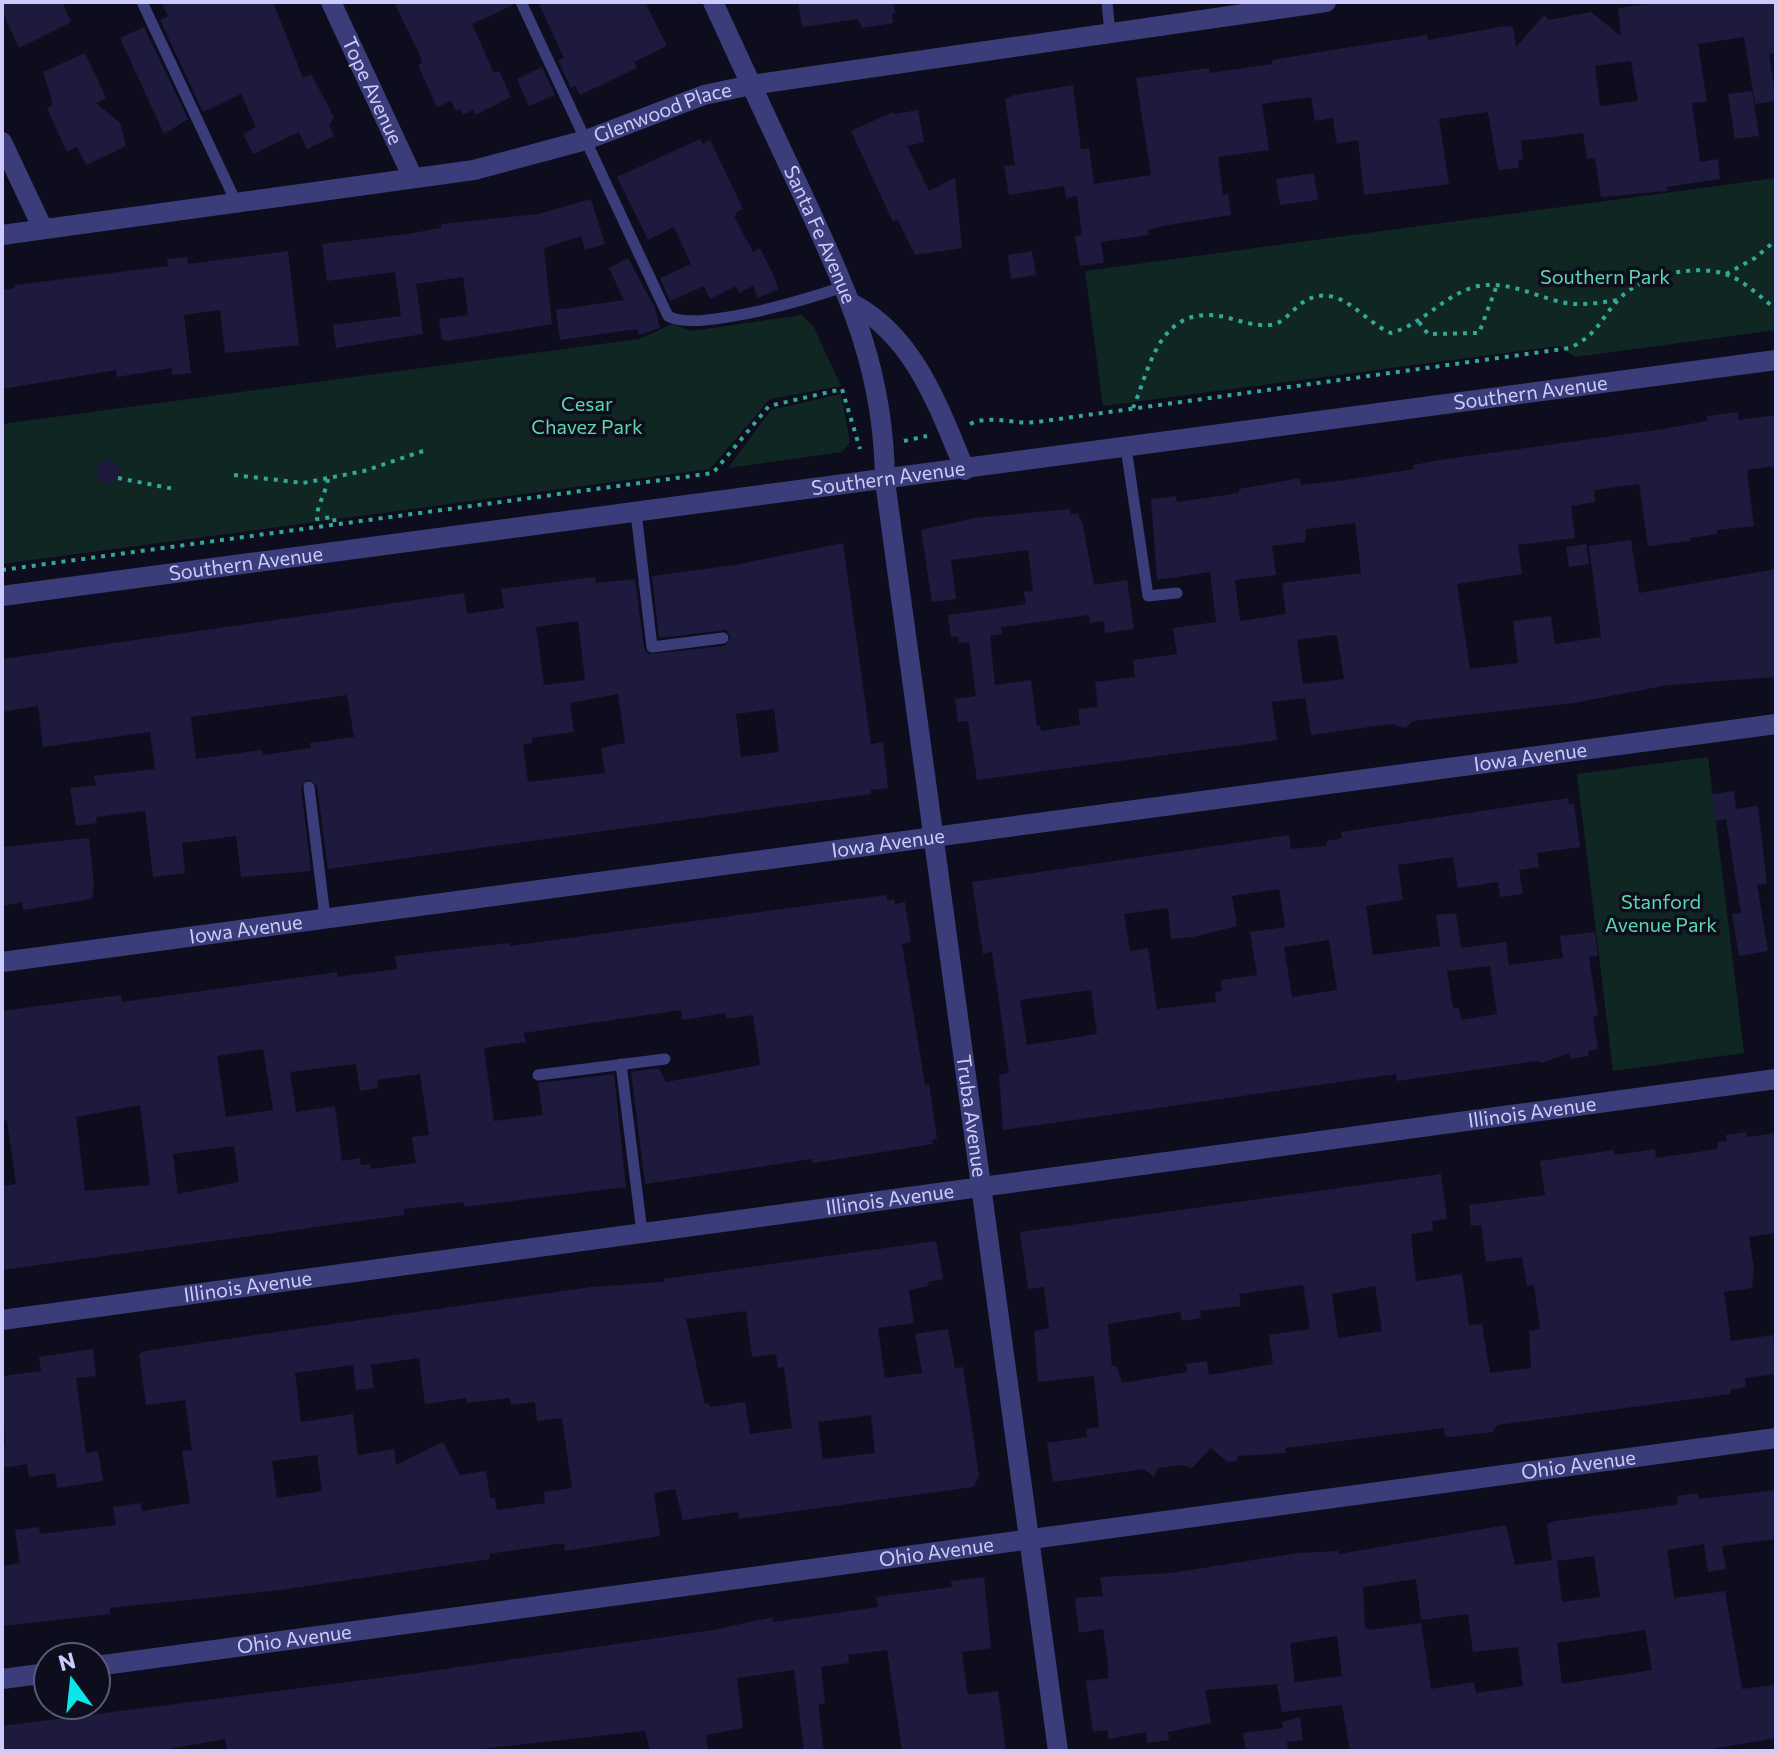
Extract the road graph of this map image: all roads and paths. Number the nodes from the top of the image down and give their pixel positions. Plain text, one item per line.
1 (142, 2) edge
2 (331, 2) edge
3 (521, 2) edge
4 (713, 2) edge
5 (1107, 2) edge
6 (1326, 2) edge
7 (1110, 33) junction
8 (751, 85) junction
9 (586, 140) junction
10 (2, 142) edge
11 (413, 178) junction
12 (236, 202) junction
13 (43, 229) junction
14 (2, 235) edge
15 (1776, 240) edge
16 (1726, 274) junction
17 (1497, 285) junction
18 (849, 295) junction
19 (1618, 300) junction
20 (1776, 309) edge
21 (1419, 322) junction
22 (1776, 360) edge
23 (1133, 409) junction
24 (962, 427) dead end
25 (935, 434) dead end
26 (909, 440) dead end
27 (1126, 448) junction
28 (860, 449) dead end
29 (426, 450) dead end
30 (965, 470) junction
31 (234, 475) dead end
32 (118, 478) dead end
33 (328, 479) junction
34 (885, 481) junction
35 (174, 489) dead end
36 (636, 513) junction
37 (335, 526) junction
38 (2, 570) edge
39 (1177, 593) dead end
40 (2, 596) edge
41 (723, 638) dead end
42 (1776, 724) edge
43 (309, 787) dead end
44 (934, 836) junction
45 (325, 917) junction
46 (2, 962) edge
47 (665, 1059) dead end
48 (621, 1064) junction
49 (538, 1075) dead end
50 (1776, 1079) edge
51 (982, 1189) junction
52 (642, 1232) junction
53 (2, 1320) edge
54 (1776, 1438) edge
55 (1029, 1539) junction
56 (112, 1664) edge
57 (32, 1675) edge
58 (2, 1679) edge
59 (1058, 1751) edge

1 - 12 lane
2 - 11 street, Tope Avenue
3 - 9 lane
4 - 8 street, Santa Fe Avenue
5 - 7 lane
6 - 7 street, Glenwood Place
7 - 8 street, Glenwood Place
8 - 9 street, Glenwood Place
8 - 18 street, Santa Fe Avenue
9 - 11 street, Glenwood Place
9 - 18 lane
10 - 13 street
11 - 12 street, Glenwood Place
12 - 13 street, Glenwood Place
13 - 14 street, Glenwood Place
15 - 16 path
16 - 19 path
16 - 20 path
17 - 19 path
17 - 21 path
17 - 21 path
18 - 30 street
18 - 34 street, Santa Fe Avenue
19 - 23 path
21 - 23 path
22 - 27 street, Southern Avenue
23 - 24 path
25 - 26 path
27 - 30 street, Southern Avenue
27 - 39 lane
28 - 37 path
29 - 33 path
30 - 34 street, Southern Avenue
31 - 33 path
32 - 35 path
33 - 37 path
34 - 36 street, Southern Avenue
34 - 44 street, Truba Avenue
36 - 40 street, Southern Avenue
36 - 41 lane
37 - 38 path
42 - 44 street, Iowa Avenue
43 - 45 lane
44 - 45 street, Iowa Avenue
44 - 51 street, Truba Avenue
45 - 46 street, Iowa Avenue
47 - 48 lane
48 - 49 lane
48 - 52 lane
50 - 51 street, Illinois Avenue
51 - 52 street, Illinois Avenue
51 - 55 street, Truba Avenue
52 - 53 street, Illinois Avenue
54 - 55 street, Ohio Avenue
55 - 56 street, Ohio Avenue
55 - 59 street, Truba Avenue
57 - 58 street

